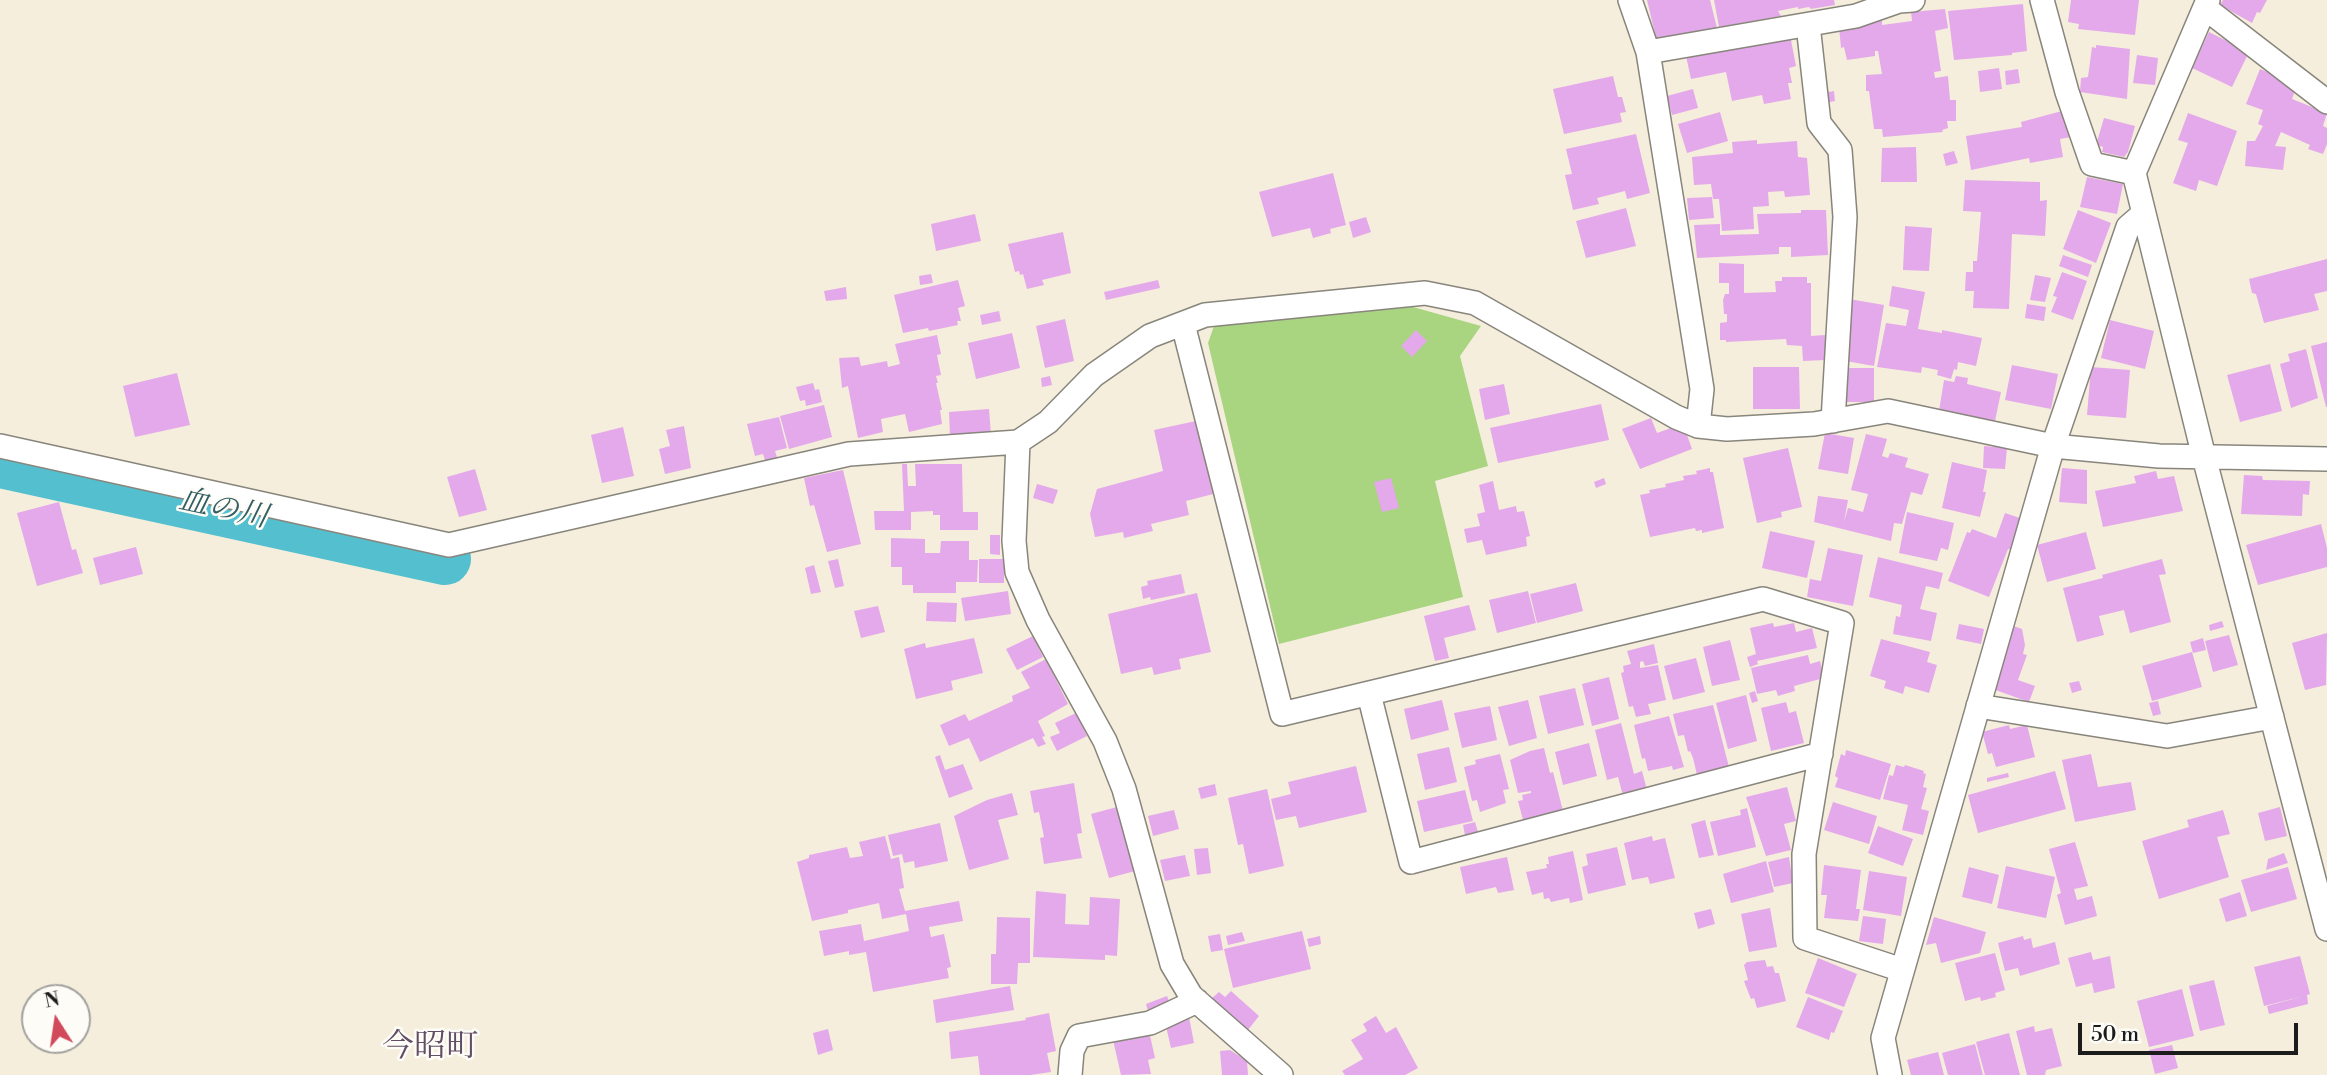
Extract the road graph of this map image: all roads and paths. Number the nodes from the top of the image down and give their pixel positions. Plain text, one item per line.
1 (1630, 0) edge
2 (1913, 0) edge
3 (2042, 0) edge
4 (2206, 4) edge
5 (1808, 24) junction
6 (1648, 52) junction
7 (2327, 102) edge
8 (2134, 173) junction
9 (2143, 214) junction
10 (1183, 324) junction
11 (1833, 421) junction
12 (1698, 426) junction
13 (1018, 442) junction
14 (0, 446) edge
15 (2053, 446) junction
16 (2204, 457) junction
17 (2327, 459) edge
18 (1369, 694) junction
19 (1978, 706) junction
20 (2272, 718) junction
21 (1821, 754) junction
22 (2327, 929) edge
23 (1902, 970) junction
24 (1197, 1002) junction
25 (1070, 1075) edge
26 (1281, 1075) edge
27 (1889, 1075) edge

1 - 6 street
2 - 5 street
3 - 8 street
4 - 7 street
4 - 8 street
5 - 6 street
5 - 11 street
6 - 12 street
8 - 9 street
9 - 15 street
9 - 16 street
10 - 12 street
10 - 13 street
10 - 18 street
11 - 12 street
11 - 15 street
13 - 14 street
13 - 24 street
15 - 16 street
15 - 19 street
16 - 17 street
16 - 20 street
18 - 21 street
18 - 21 street
19 - 20 street
19 - 23 street
20 - 22 street
21 - 23 street
23 - 27 street
24 - 25 street
24 - 26 street

